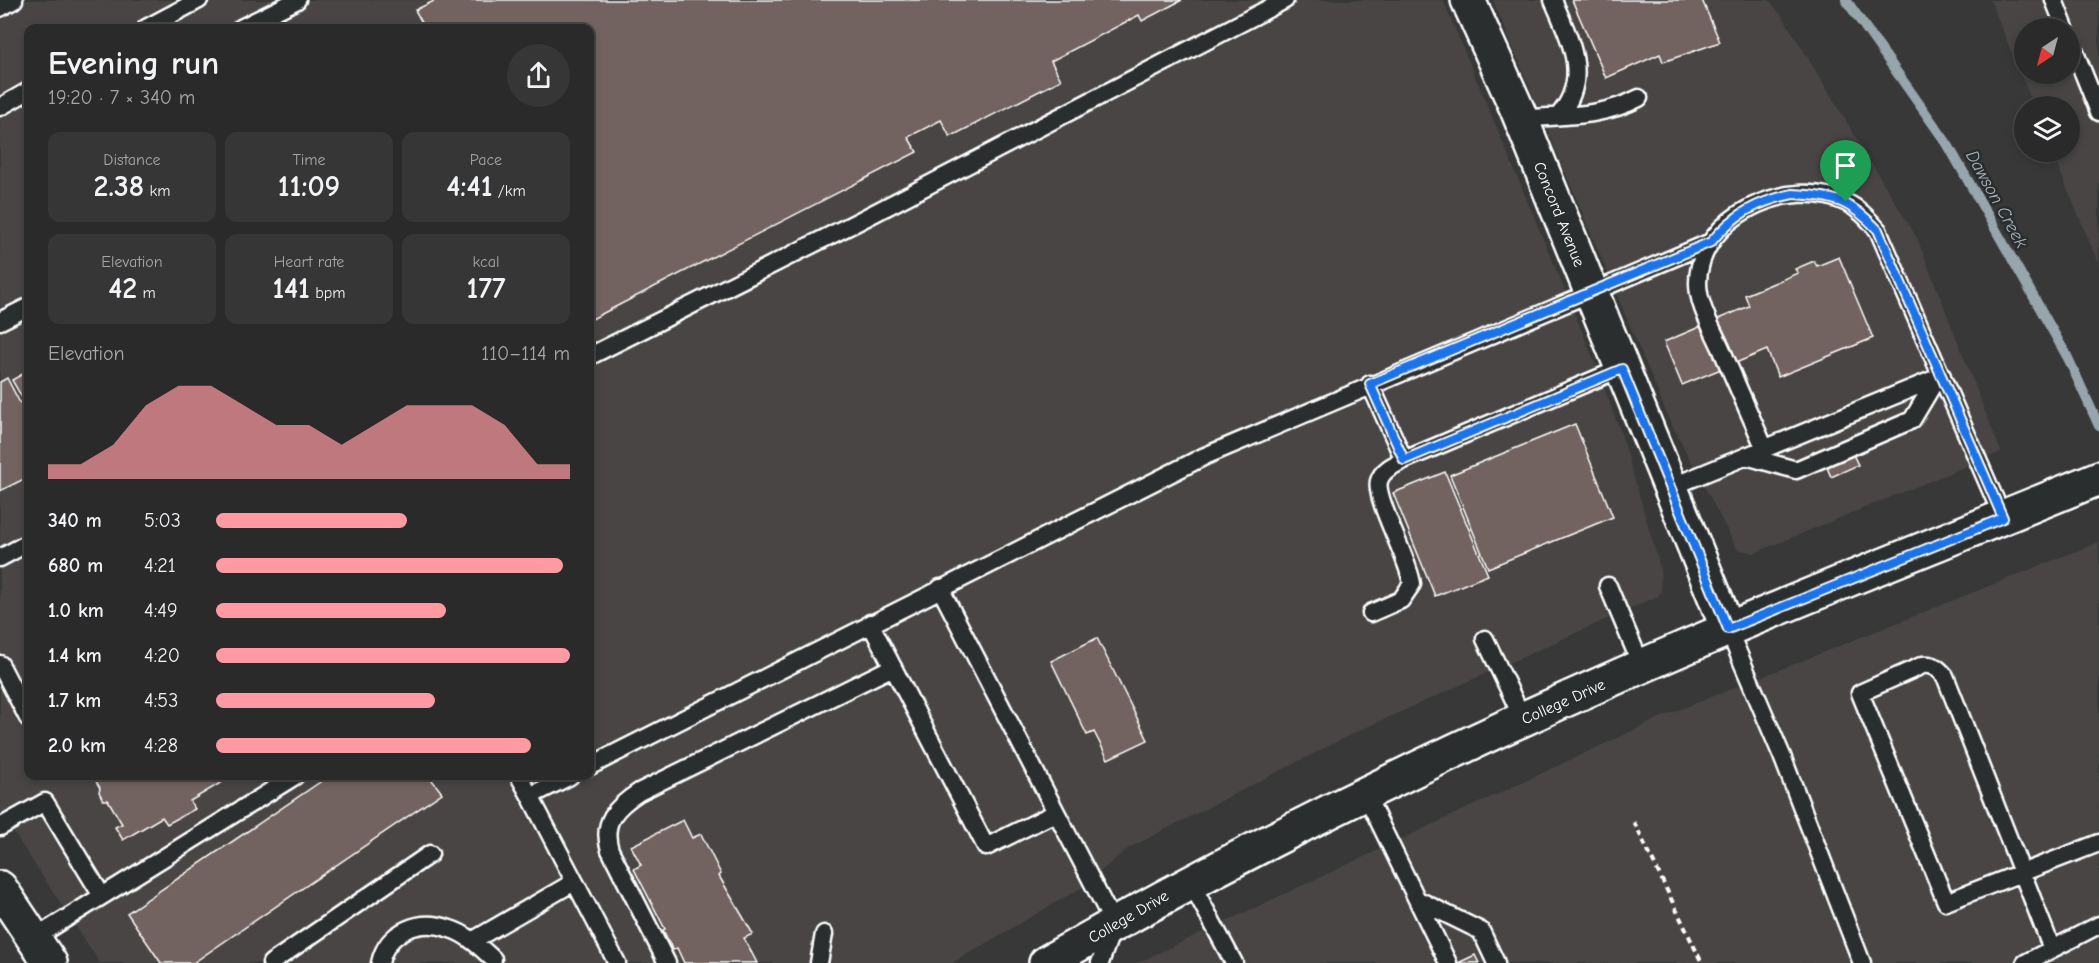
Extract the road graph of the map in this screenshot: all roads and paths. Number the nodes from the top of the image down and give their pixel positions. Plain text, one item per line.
1 (15, 0) edge
2 (199, 0) edge
3 (297, 0) edge
4 (1285, 0) edge
5 (1468, 0) edge
6 (1553, 0) edge
7 (2054, 0) edge
8 (0, 8) edge
9 (2061, 18) edge
10 (154, 24) edge
11 (249, 24) edge
12 (2080, 65) edge
13 (24, 93) edge
14 (1639, 98) dead end
15 (0, 107) edge
16 (2099, 112) edge
17 (1559, 115) junction
18 (1521, 119) junction
19 (1711, 242) junction
20 (1592, 292) junction
21 (24, 309) edge
22 (0, 321) edge
23 (594, 354) edge
24 (1622, 369) junction
25 (1939, 377) junction
26 (1370, 384) junction
27 (1764, 449) junction
28 (1746, 456) junction
29 (1404, 460) junction
30 (2099, 478) edge
31 (1671, 487) junction
32 (2003, 518) junction
33 (24, 545) edge
34 (0, 558) edge
35 (1608, 586) dead end
36 (940, 588) junction
37 (1371, 613) dead end
38 (870, 623) junction
39 (1728, 629) junction
40 (1485, 639) dead end
41 (0, 664) edge
42 (893, 667) junction
43 (1642, 667) junction
44 (24, 710) edge
45 (1523, 719) junction
46 (594, 764) edge
47 (289, 780) edge
48 (521, 780) edge
49 (562, 780) edge
50 (1365, 793) junction
51 (530, 796) junction
52 (1055, 813) junction
53 (1634, 822) dead end
54 (0, 827) edge
55 (2099, 843) edge
56 (430, 854) dead end
57 (2021, 873) junction
58 (1190, 881) junction
59 (574, 882) junction
60 (102, 896) junction
61 (3, 899) edge
62 (1418, 900) junction
63 (1114, 924) junction
64 (2099, 925) edge
65 (824, 934) dead end
66 (472, 941) junction
67 (2052, 949) junction
68 (42, 951) edge
69 (493, 959) dead end
70 (272, 963) edge
71 (380, 963) edge
72 (616, 963) edge
73 (667, 963) edge
74 (819, 963) edge
75 (1046, 963) edge
76 (1100, 963) edge
77 (1234, 963) edge
78 (1448, 963) edge
79 (1496, 963) edge
80 (1702, 963) edge
81 (1862, 963) edge
82 (2025, 963) edge

1 - 8 lane
2 - 10 lane
3 - 11 lane
4 - 23 lane
5 - 18 street, Concord Avenue
6 - 17 lane
7 - 9 lane
12 - 16 lane
13 - 15 lane
14 - 17 lane
17 - 18 lane
18 - 20 street, Concord Avenue
19 - 20 lane
19 - 25 lane
19 - 27 lane
20 - 24 street, Concord Avenue
20 - 26 lane
21 - 22 lane
24 - 29 lane
24 - 31 street, Concord Avenue
25 - 27 lane
25 - 28 lane
25 - 32 lane
26 - 29 lane
26 - 36 lane
27 - 28 lane
28 - 31 lane
29 - 37 lane
30 - 32 street, College Drive
31 - 39 street, Concord Avenue
32 - 39 street, College Drive
33 - 34 lane
35 - 43 lane
36 - 38 lane
36 - 52 lane
38 - 42 lane
38 - 46 lane
39 - 43 street, College Drive
39 - 81 lane
40 - 45 lane
41 - 44 lane
42 - 52 lane
42 - 73 lane
43 - 45 street, College Drive
45 - 50 street, College Drive
47 - 60 lane
48 - 51 lane
49 - 51 lane
50 - 58 street, College Drive
50 - 62 lane
51 - 59 lane
52 - 63 lane
53 - 80 path
54 - 60 lane
55 - 57 lane
56 - 70 lane
57 - 57 lane
57 - 67 lane
58 - 63 street, College Drive
58 - 77 lane
59 - 66 lane
59 - 72 lane
60 - 68 lane
61 - 68 street
62 - 78 lane
62 - 79 lane
63 - 75 street, College Drive
63 - 76 lane
64 - 67 lane
65 - 74 lane
66 - 69 lane
66 - 71 lane
67 - 82 lane

